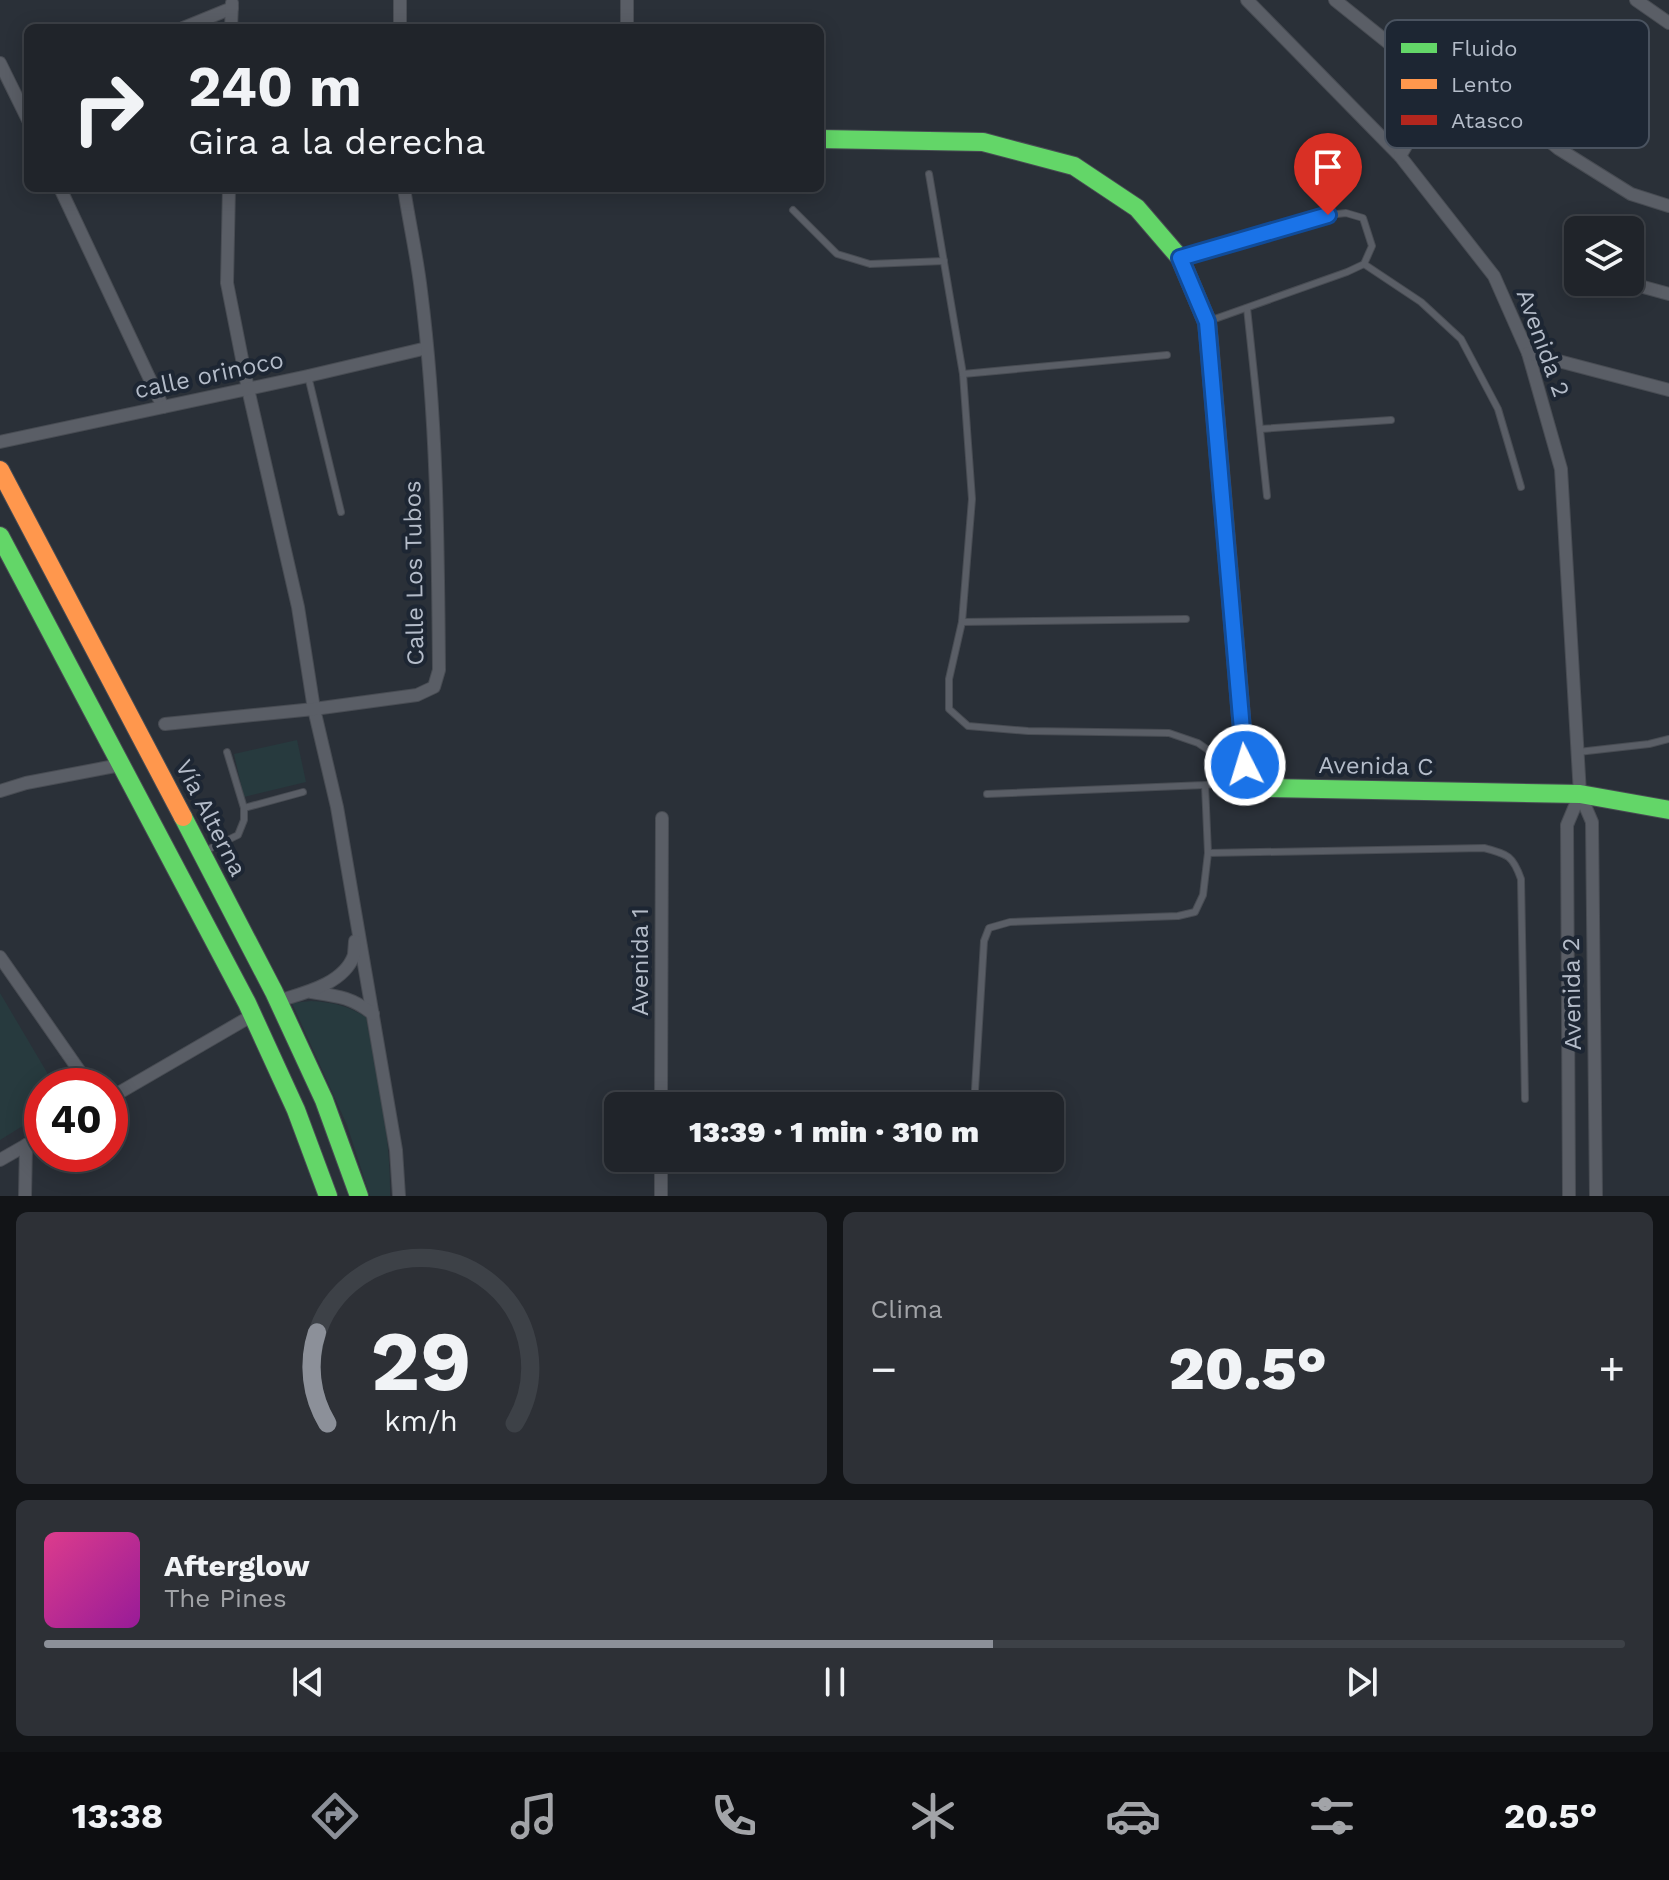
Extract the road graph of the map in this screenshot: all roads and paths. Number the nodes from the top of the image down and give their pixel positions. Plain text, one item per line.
1 (400, 0) edge
2 (627, 0) edge
3 (1247, 0) edge
4 (1335, 0) edge
5 (1636, 0) edge
6 (232, 4) edge
7 (1669, 23) edge
8 (191, 24) edge
9 (231, 24) edge
10 (400, 24) edge
11 (627, 24) edge
12 (1385, 40) edge
13 (0, 63) edge
14 (22, 92) edge
15 (824, 139) edge
16 (1385, 141) edge
17 (1392, 148) edge
18 (1405, 148) edge
19 (1558, 148) edge
20 (1400, 156) junction
21 (929, 174) dead end
22 (62, 192) edge
23 (229, 192) edge
24 (405, 192) edge
25 (1669, 206) edge
26 (793, 210) dead end
27 (1180, 258) junction
28 (944, 261) junction
29 (1364, 264) junction
30 (1644, 287) edge
31 (1669, 294) edge
32 (1247, 308) junction
33 (1207, 322) junction
34 (427, 348) junction
35 (1528, 353) junction
36 (1167, 355) dead end
37 (963, 374) junction
38 (308, 376) junction
39 (248, 389) junction
40 (1669, 390) edge
41 (163, 407) junction
42 (1391, 420) dead end
43 (1260, 429) junction
44 (0, 442) edge
45 (0, 470) edge
46 (1521, 487) dead end
47 (1267, 496) dead end
48 (341, 512) dead end
49 (0, 536) edge
50 (1186, 619) dead end
51 (962, 622) junction
52 (314, 709) junction
53 (165, 724) dead end
54 (1669, 739) edge
55 (227, 752) dead end
56 (1578, 752) junction
57 (120, 765) junction
58 (1247, 773) junction
59 (1205, 785) junction
60 (0, 791) edge
61 (303, 792) dead end
62 (987, 794) dead end
63 (1580, 794) junction
64 (244, 808) junction
65 (1669, 810) edge
66 (662, 818) dead end
67 (202, 853) junction
68 (1208, 853) junction
69 (356, 918) junction
70 (0, 957) edge
71 (308, 992) junction
72 (278, 1001) junction
73 (373, 1014) junction
74 (253, 1015) junction
75 (77, 1068) edge
76 (128, 1088) edge
77 (661, 1092) edge
78 (975, 1092) edge
79 (1525, 1099) dead end
80 (24, 1146) edge
81 (0, 1160) edge
82 (25, 1172) edge
83 (661, 1172) edge
84 (25, 1196) edge
85 (328, 1196) edge
86 (359, 1196) edge
87 (399, 1196) edge
88 (661, 1196) edge
89 (1569, 1196) edge
90 (1596, 1196) edge

1 - 10 street
2 - 11 street
3 - 16 street, Avenida 2
4 - 12 street
5 - 7 street
6 - 8 street
6 - 9 street
13 - 14 street
15 - 27 main road
17 - 20 street, Avenida 2
18 - 20 street
19 - 25 street
20 - 35 street, Avenida 2
21 - 28 lane
22 - 41 street
23 - 39 street
24 - 34 street, Calle Los Tubos
26 - 28 lane
27 - 29 lane
27 - 33 main road
28 - 37 lane
29 - 32 lane
29 - 46 lane
30 - 31 street
32 - 33 lane
32 - 43 lane
33 - 58 main road
34 - 38 street, calle orinoco
34 - 52 street, Calle Los Tubos
35 - 40 street
35 - 56 street, Avenida 2
36 - 37 lane
37 - 51 lane
38 - 39 street, calle orinoco
38 - 48 lane
39 - 41 street, calle orinoco
39 - 52 street
41 - 44 street, calle orinoco
42 - 43 lane
43 - 47 lane
45 - 67 main road, Vía Alterna
49 - 57 main road
50 - 51 lane
51 - 58 lane
52 - 53 street, Calle Los Tubos
52 - 69 street
54 - 56 lane
55 - 64 lane
56 - 63 street, Avenida 2
57 - 60 street
57 - 74 main road
58 - 59 lane, Avenida C
58 - 63 main road, Avenida C
59 - 62 lane, Avenida C
59 - 68 lane
61 - 64 lane
63 - 65 main road, Avenida C
63 - 89 street, Avenida 2
63 - 90 street, Avenida 2
64 - 67 lane
66 - 77 street, Avenida 1
67 - 72 main road, Vía Alterna
68 - 78 lane
68 - 79 lane
69 - 71 street
69 - 73 street
70 - 75 street
71 - 72 street
71 - 73 street
72 - 86 main road, Vía Alterna
73 - 87 street
74 - 76 street
74 - 85 main road
80 - 81 street
82 - 84 street
83 - 88 street

